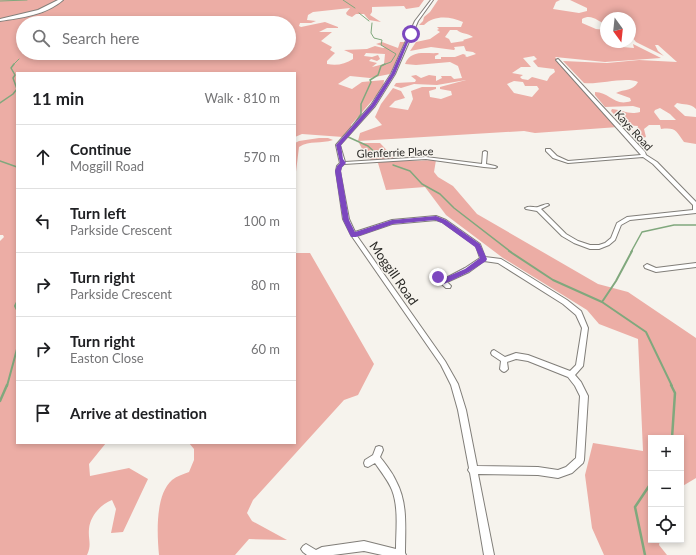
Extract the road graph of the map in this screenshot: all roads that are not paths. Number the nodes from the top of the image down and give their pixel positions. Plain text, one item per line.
1 (61, 0) edge
2 (432, 0) edge
3 (19, 16) edge
4 (16, 17) edge
5 (0, 20) edge
6 (558, 60) dead end
7 (548, 150) dead end
8 (485, 152) dead end
9 (644, 156) junction
10 (343, 163) junction
11 (484, 166) junction
12 (494, 167) dead end
13 (546, 205) dead end
14 (528, 208) dead end
15 (538, 209) junction
16 (696, 211) edge
17 (354, 235) junction
18 (483, 259) junction
19 (696, 265) edge
20 (647, 266) dead end
21 (438, 277) dead end
22 (494, 353) dead end
23 (504, 360) junction
24 (504, 369) dead end
25 (571, 375) junction
26 (368, 463) dead end
27 (472, 470) junction
28 (306, 549) dead end
29 (315, 555) edge
30 (400, 555) edge
31 (489, 555) edge

1 - 3 main road
2 - 10 street, Moggill Road
4 - 5 main road
6 - 9 street, Kays Road
7 - 9 street
8 - 11 street
9 - 16 street, Kays Road
10 - 11 street, Glenferrie Place
10 - 17 street, Moggill Road
11 - 12 street, Glenferrie Place
13 - 15 street
14 - 15 street
15 - 16 street
17 - 18 street
17 - 27 street, Moggill Road
18 - 21 street
18 - 25 street
19 - 20 street
22 - 23 street
23 - 24 street
23 - 25 street
25 - 27 street
26 - 30 street
27 - 31 street, Moggill Road
28 - 29 street
29 - 30 street

